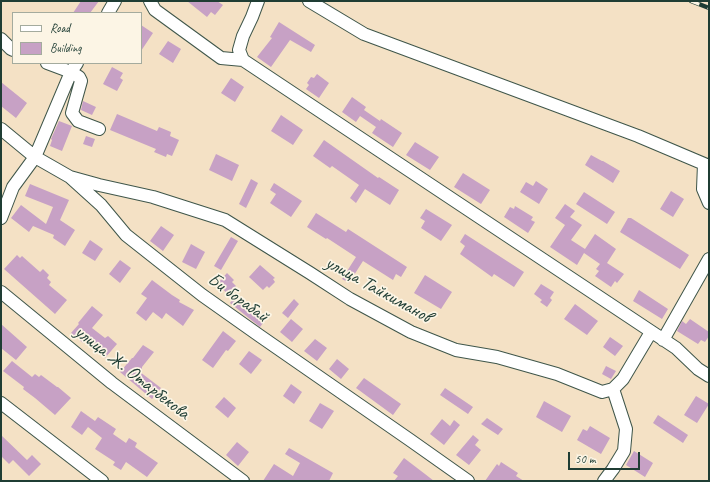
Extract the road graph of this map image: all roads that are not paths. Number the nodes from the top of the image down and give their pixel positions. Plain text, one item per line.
1 (115, 1) edge
2 (150, 1) edge
3 (258, 1) edge
4 (309, 1) edge
5 (109, 12) edge
6 (1, 39) edge
7 (12, 50) edge
8 (243, 60) junction
9 (52, 64) edge
10 (74, 68) edge
11 (1, 129) edge
12 (99, 129) dead end
13 (34, 157) junction
14 (707, 165) edge
15 (70, 177) junction
16 (709, 203) edge
17 (1, 218) edge
18 (709, 259) edge
19 (1, 292) edge
20 (651, 332) junction
21 (664, 340) junction
22 (709, 376) edge
23 (613, 389) junction
24 (1, 403) edge
25 (102, 481) edge
26 (242, 481) edge
27 (466, 481) edge
28 (604, 481) edge

1 - 5 street
2 - 8 street
3 - 8 street
4 - 14 street
6 - 7 street
8 - 20 street
9 - 10 street
10 - 12 street
10 - 13 street
11 - 13 street, Би борабай
13 - 15 street, Би борабай
13 - 17 street
14 - 16 street
15 - 23 street, улица Тайкиманов
15 - 27 street, Би борабай
18 - 21 street
19 - 26 street, улица Ж. Отарбекова
20 - 21 street
20 - 23 street
21 - 22 street
23 - 28 street
24 - 25 street

